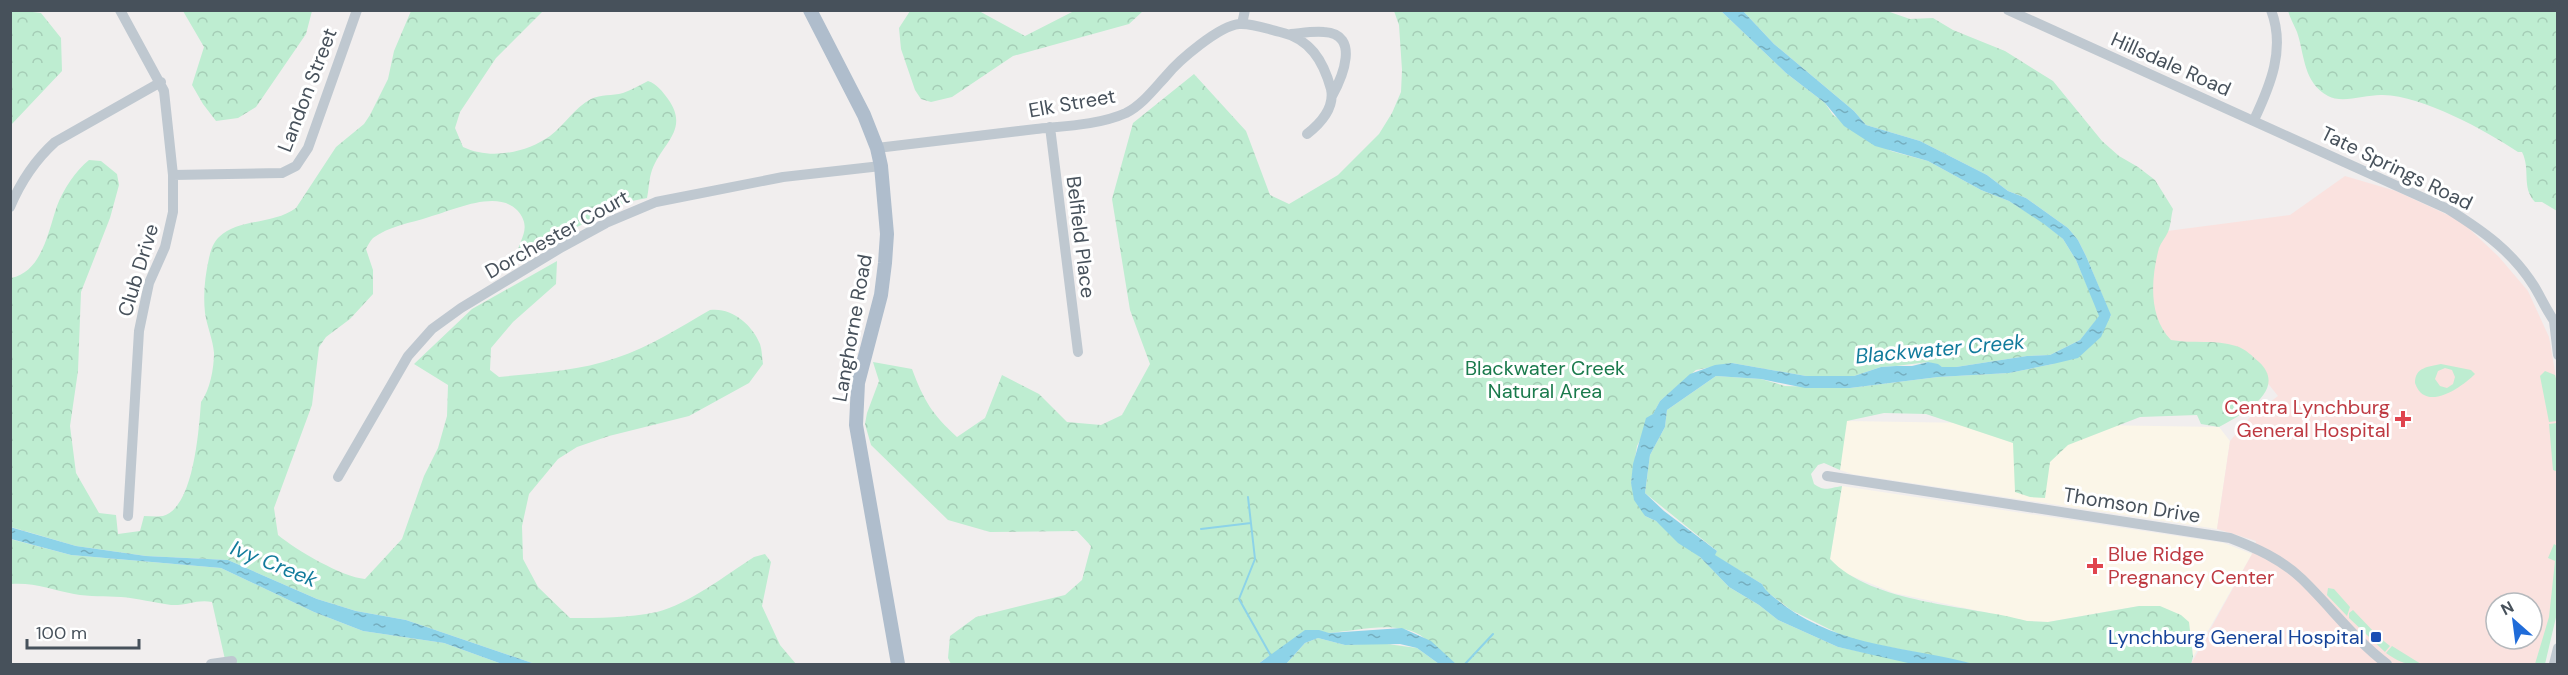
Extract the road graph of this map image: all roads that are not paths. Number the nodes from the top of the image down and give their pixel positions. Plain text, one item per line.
1 (120, 10) edge
2 (357, 10) edge
3 (810, 10) edge
4 (1245, 10) edge
5 (2008, 10) edge
6 (2271, 10) edge
7 (1242, 24) junction
8 (1291, 34) junction
9 (161, 82) junction
10 (1332, 96) junction
11 (2254, 120) junction
12 (1050, 127) junction
13 (1307, 134) dead end
14 (877, 148) junction
15 (881, 166) junction
16 (173, 175) junction
17 (10, 207) edge
18 (2556, 324) edge
19 (1078, 352) dead end
20 (2558, 355) edge
21 (1827, 476) dead end
22 (338, 477) dead end
23 (128, 516) dead end
24 (2558, 648) edge
25 (232, 660) dead end
26 (211, 664) edge
27 (898, 664) edge
28 (2387, 664) edge
29 (2554, 664) edge

1 - 9 street, Club Drive
2 - 16 street, Landon Street
3 - 14 main road, Langhorne Road
4 - 7 street
5 - 11 street, Hillsdale Road
6 - 11 street
7 - 8 street
7 - 12 street, Elk Street
8 - 10 street
8 - 10 street
9 - 16 street, Club Drive
9 - 17 street
10 - 13 street
11 - 18 street, Tate Springs Road
12 - 14 street, Elk Street
12 - 19 street, Belfield Place
14 - 15 main road, Langhorne Road
15 - 22 street, Dorchester Court
15 - 27 main road, Langhorne Road
16 - 23 street, Club Drive
18 - 20 street, Tate Springs Road
21 - 28 street, Thomson Drive
24 - 29 street
25 - 26 street

